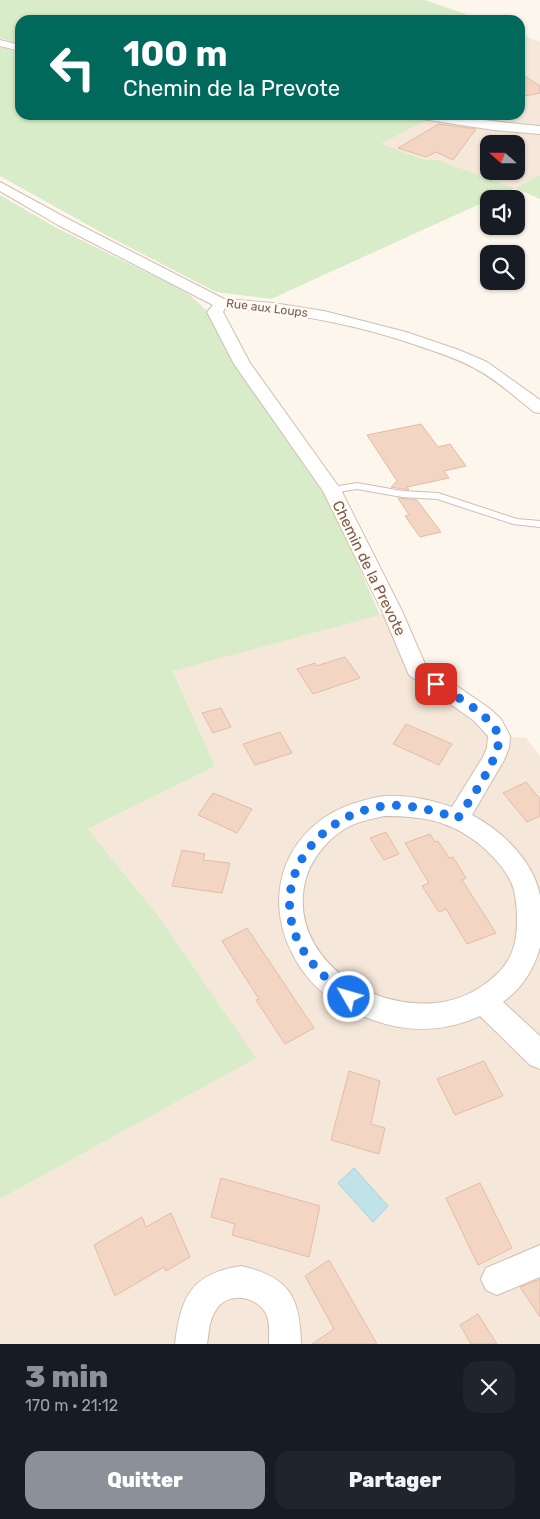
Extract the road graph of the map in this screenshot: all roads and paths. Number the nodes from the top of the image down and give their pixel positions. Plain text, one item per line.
1 (0, 43) edge
2 (15, 47) edge
3 (455, 120) edge
4 (540, 130) edge
5 (0, 186) edge
6 (221, 303) junction
7 (540, 408) edge
8 (332, 490) junction
9 (540, 524) edge
10 (458, 818) junction
11 (483, 1002) junction
12 (540, 1054) edge
13 (540, 1260) edge
14 (497, 1279) dead end
15 (191, 1344) edge
16 (285, 1344) edge

1 - 2 street
3 - 4 street
5 - 6 street, Rue aux Loups
6 - 7 street, Rue aux Loups
6 - 8 street, Chemin de la Prevote
8 - 9 lane
8 - 10 street, Chemin de la Prevote
10 - 11 street
10 - 11 street
11 - 12 street
13 - 14 street
15 - 16 street

